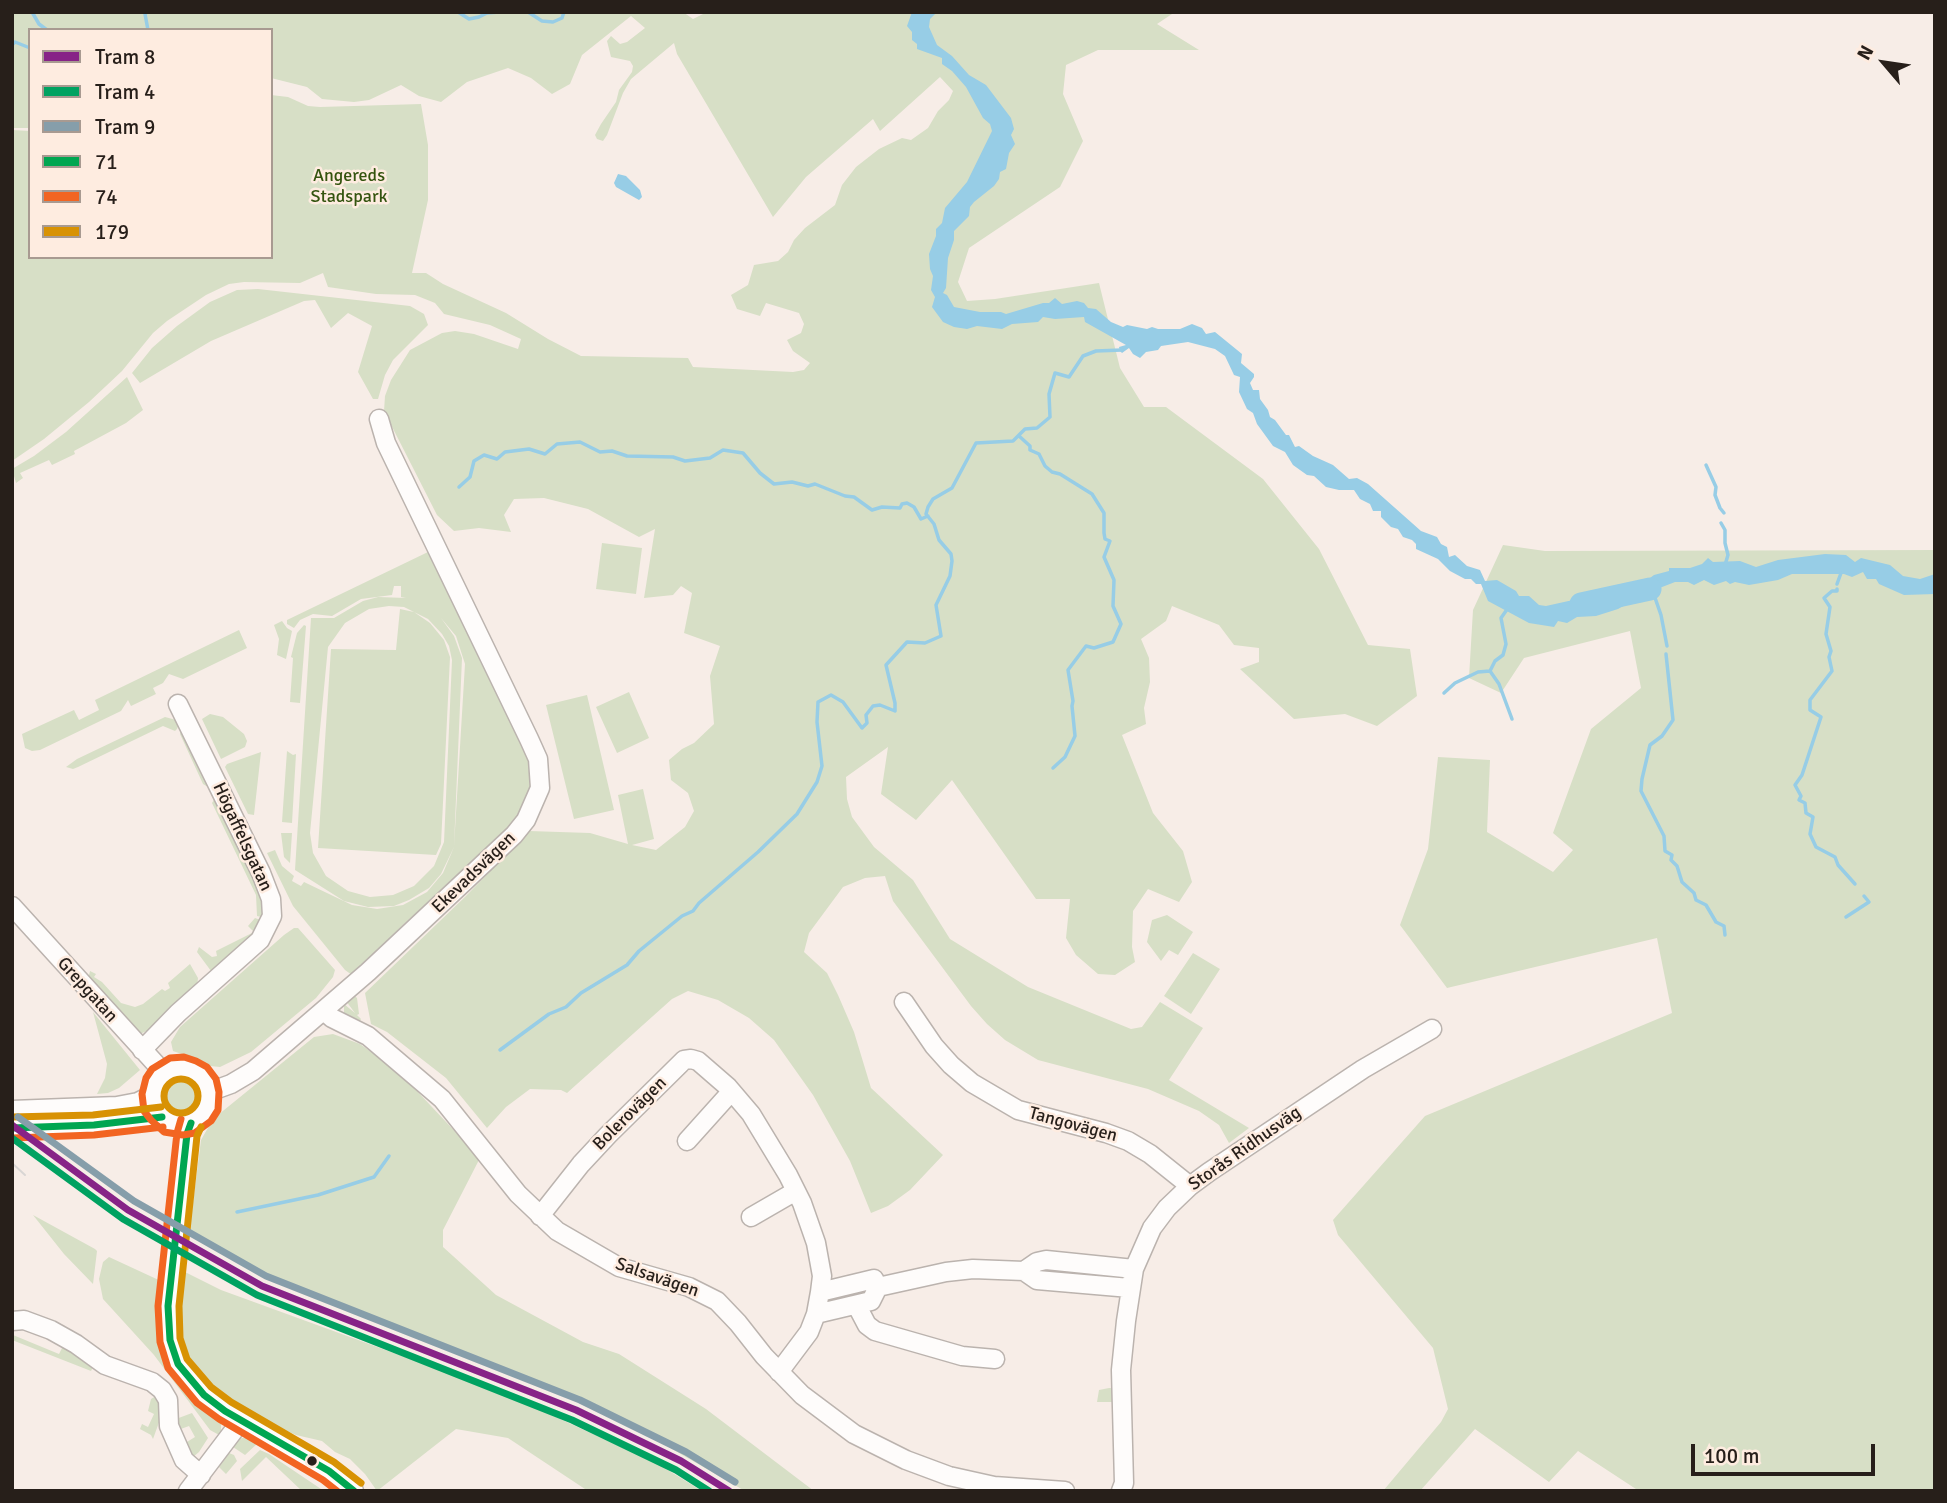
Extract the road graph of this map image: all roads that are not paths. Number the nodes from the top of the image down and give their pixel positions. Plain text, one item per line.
1 (379, 419) dead end
2 (178, 704) dead end
3 (12, 906) edge
4 (904, 1002) dead end
5 (324, 1011) junction
6 (1432, 1028) dead end
7 (142, 1050) junction
8 (164, 1073) junction
9 (732, 1091) junction
10 (209, 1092) junction
11 (152, 1095) junction
12 (12, 1110) edge
13 (47, 1117) junction
14 (162, 1117) junction
15 (191, 1123) junction
16 (12, 1128) edge
17 (687, 1141) dead end
18 (1190, 1186) junction
19 (796, 1191) junction
20 (540, 1216) junction
21 (751, 1217) dead end
22 (1134, 1269) junction
23 (1024, 1271) junction
24 (878, 1287) junction
25 (1129, 1288) junction
26 (820, 1292) junction
27 (858, 1306) junction
28 (816, 1314) junction
29 (12, 1321) edge
30 (995, 1360) dead end
31 (779, 1372) junction
32 (241, 1421) junction
33 (201, 1475) junction
34 (187, 1491) edge
35 (354, 1491) edge
36 (1065, 1491) edge
37 (1121, 1491) edge

1 - 5 street, Ekevadsvägen
2 - 7 street, Högaffelsgatan
3 - 7 street, Grepgatan
4 - 18 street, Tangovägen
5 - 10 street, Ekevadsvägen
5 - 20 street, Salsavägen
6 - 18 street, Storås Ridhusväg
7 - 8 street, Grepgatan
8 - 10 street
8 - 11 street
9 - 17 street
9 - 19 street, Bolerovägen
9 - 20 street, Bolerovägen
10 - 15 street
11 - 13 street
11 - 14 street
12 - 13 street
13 - 14 street
13 - 16 street
14 - 15 street
15 - 32 street
18 - 22 street, Storås Ridhusväg
19 - 21 street
19 - 26 street, Bolerovägen
20 - 31 street, Salsavägen
22 - 23 street
22 - 25 street, Storås Ridhusväg
23 - 24 street
23 - 25 street
24 - 26 street
24 - 27 street
25 - 37 street, Storås Ridhusväg
26 - 28 street, Bolerovägen
27 - 28 street
27 - 30 street
28 - 31 street, Bolerovägen
29 - 33 street
31 - 36 street, Salsavägen
32 - 33 street
32 - 35 street
33 - 34 street

